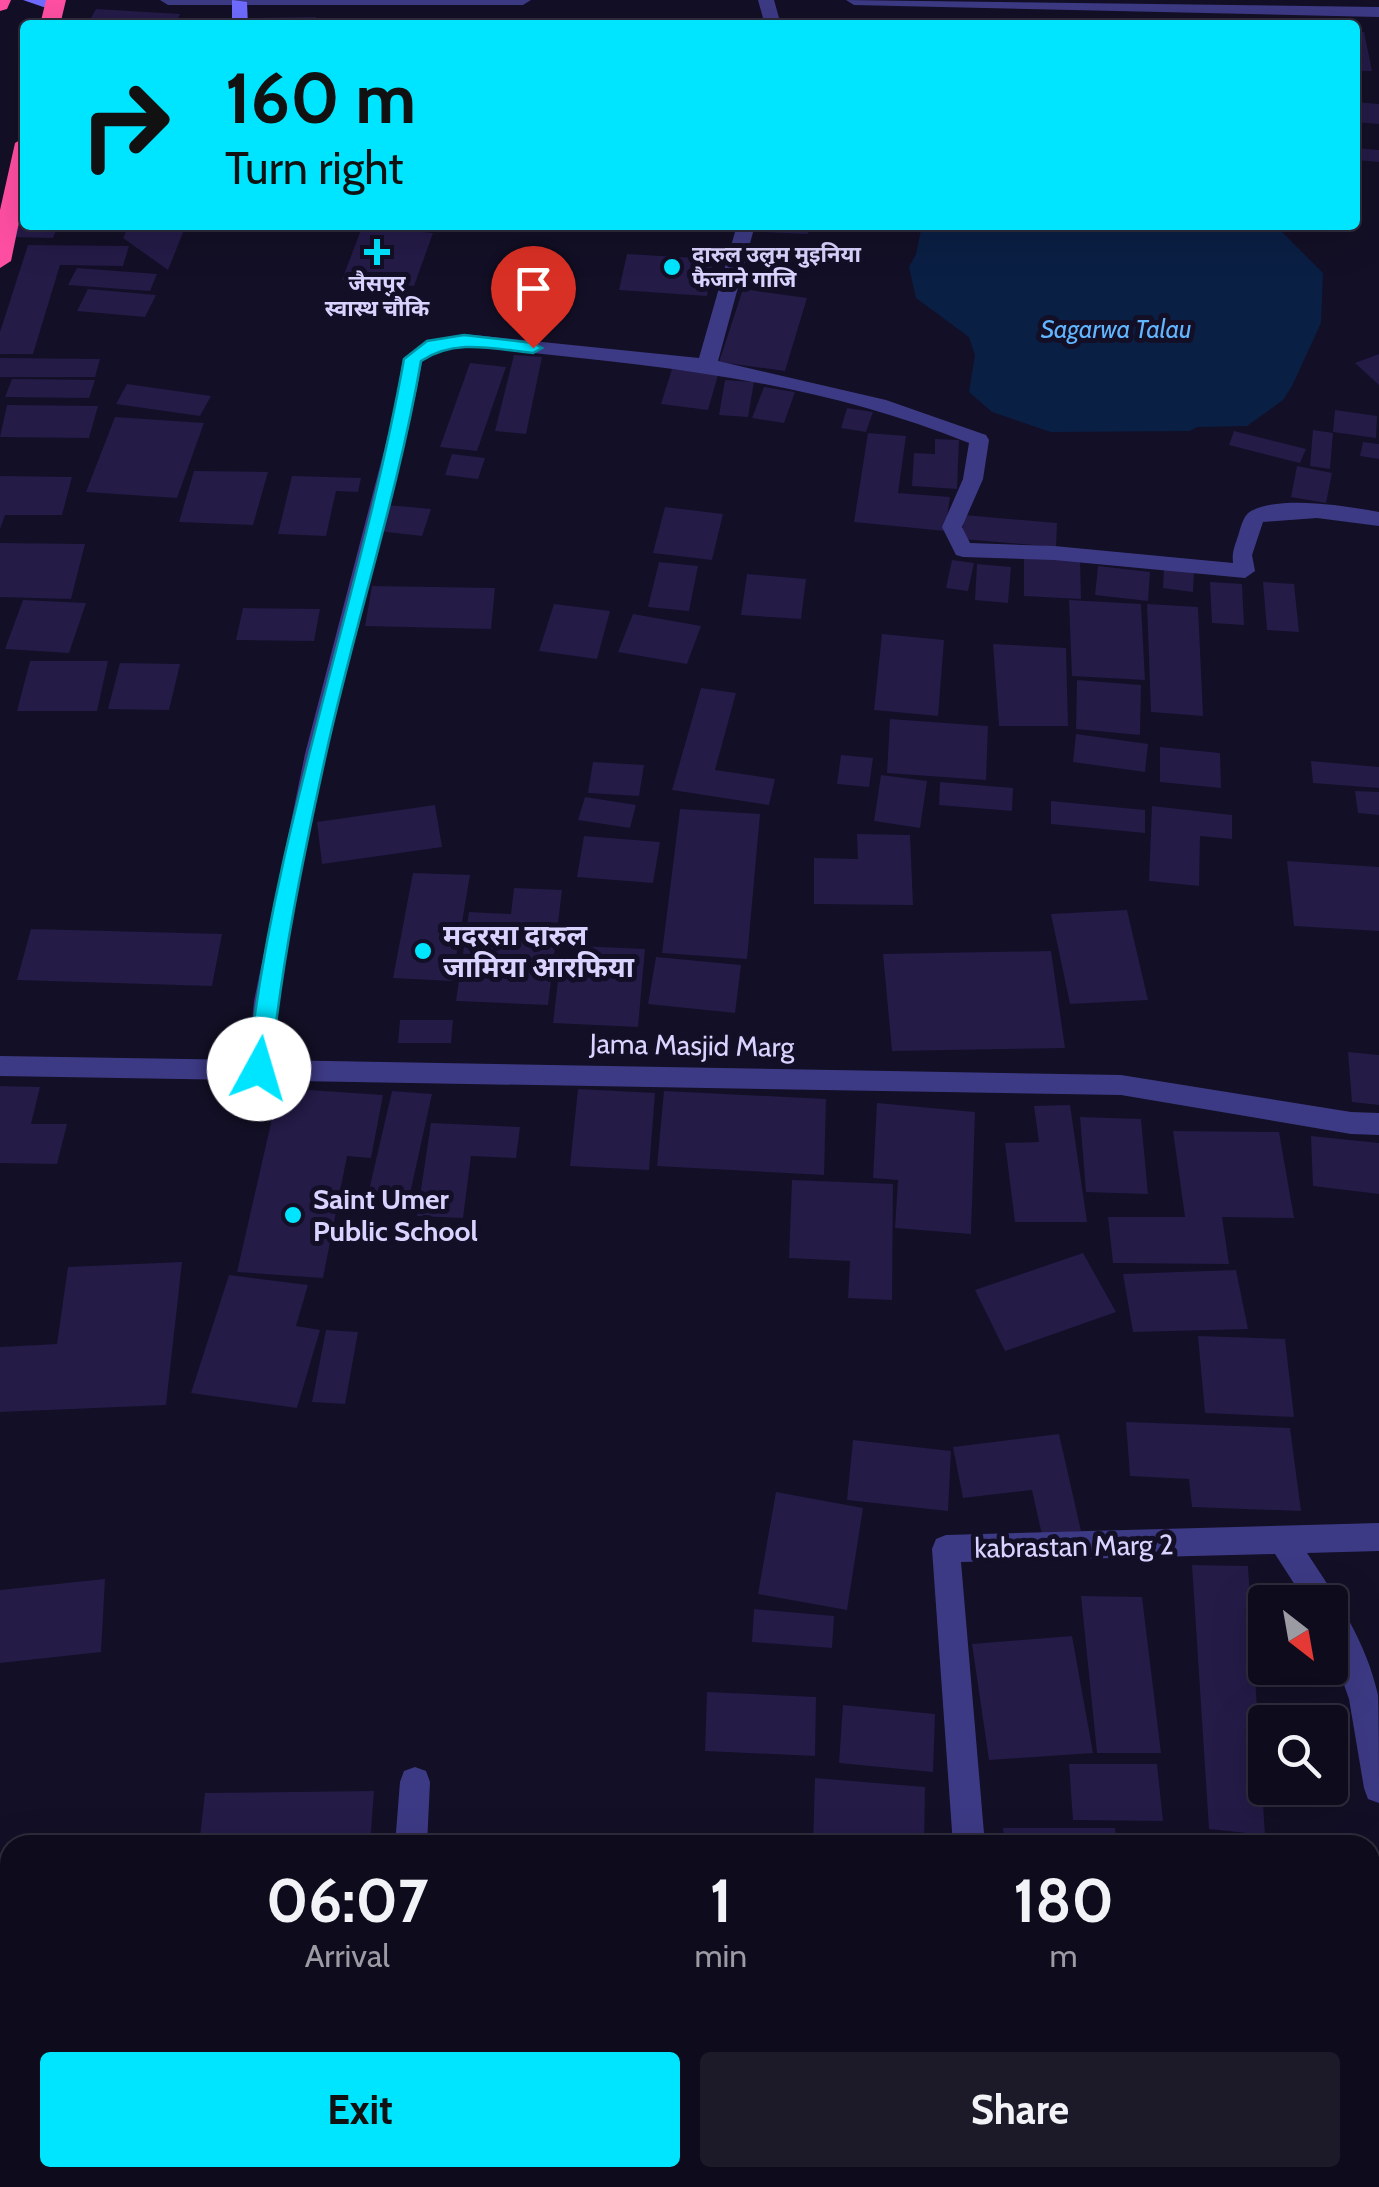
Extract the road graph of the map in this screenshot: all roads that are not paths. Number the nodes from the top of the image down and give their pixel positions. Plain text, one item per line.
1 (31, 0) edge
2 (168, 0) edge
3 (523, 0) edge
4 (854, 0) edge
5 (239, 2) junction
6 (57, 8) edge
7 (1379, 12) edge
8 (240, 20) edge
9 (20, 167) edge
10 (745, 230) edge
11 (0, 261) edge
12 (707, 365) junction
13 (1379, 519) edge
14 (0, 1066) edge
15 (259, 1069) junction
16 (1379, 1124) edge
17 (1379, 1537) edge
18 (1283, 1541) junction
19 (1311, 1585) edge
20 (1348, 1645) edge
21 (416, 1782) dead end
22 (1379, 1788) edge
23 (412, 1835) edge
24 (968, 1835) edge

1 - 6 street
2 - 5 street
3 - 5 street
4 - 7 street
5 - 8 street
9 - 11 highway
10 - 12 street
12 - 13 street
12 - 15 street
14 - 15 street, Jama Masjid Marg
15 - 16 street, Jama Masjid Marg
17 - 18 street, kabrastan Marg 2
18 - 19 street
18 - 24 street, kabrastan Marg 2
20 - 22 street
21 - 23 street

